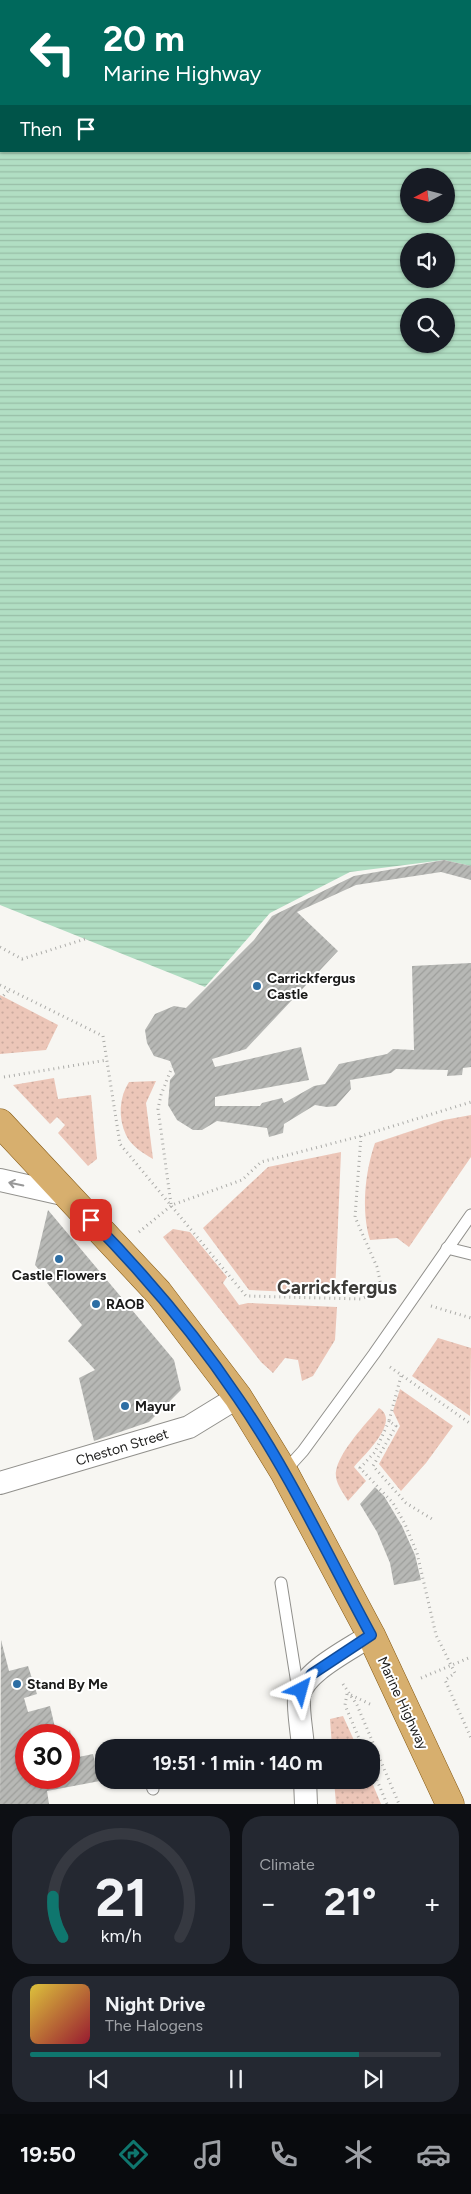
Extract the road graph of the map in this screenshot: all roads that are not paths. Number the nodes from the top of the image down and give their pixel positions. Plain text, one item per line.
1 (0, 1123) edge
2 (0, 1180) edge
3 (67, 1195) junction
4 (471, 1215) edge
5 (447, 1248) junction
6 (471, 1254) edge
7 (238, 1397) junction
8 (284, 1472) junction
9 (0, 1483) edge
10 (281, 1583) dead end
11 (371, 1635) junction
12 (300, 1697) junction
13 (302, 1739) edge
14 (305, 1789) edge
15 (306, 1804) edge
16 (450, 1804) edge

1 - 3 main road, Marine Highway
3 -> 2 street
3 - 7 main road, Marine Highway
4 - 5 lane
5 - 6 lane
5 - 8 lane
7 - 8 main road, Marine Highway
7 - 9 street, Cheston Street
8 - 11 main road, Marine Highway
10 - 12 lane
11 - 12 street
11 - 16 main road, Marine Highway
12 - 13 street
14 - 15 street

